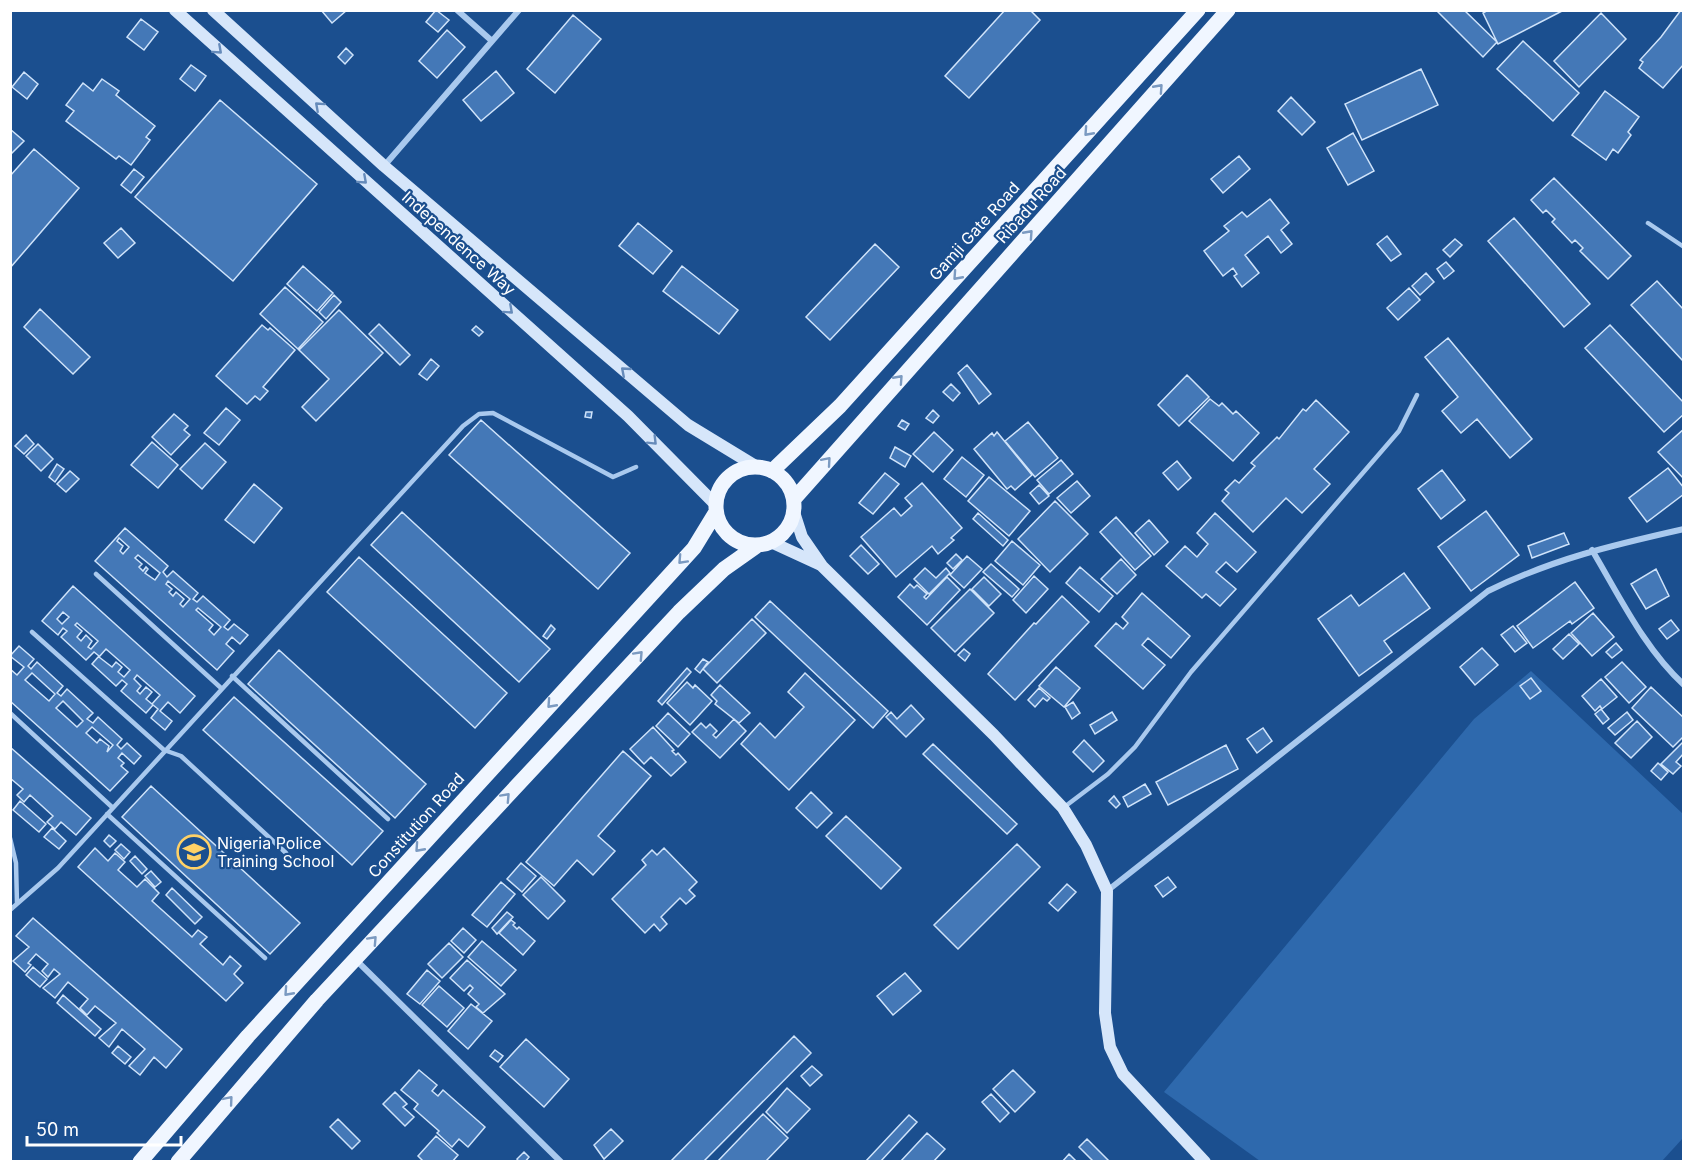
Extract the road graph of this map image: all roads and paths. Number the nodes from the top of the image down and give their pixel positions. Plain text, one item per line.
1 (175, 10) edge
2 (213, 10) edge
3 (457, 10) edge
4 (519, 10) edge
5 (1198, 10) edge
6 (1228, 10) edge
7 (492, 41) junction
8 (384, 166) junction
9 (1648, 223) dead end
10 (1683, 247) edge
11 (1417, 394) dead end
12 (636, 467) dead end
13 (757, 467) junction
14 (772, 471) junction
15 (794, 505) junction
16 (716, 509) junction
17 (1683, 529) edge
18 (765, 543) junction
19 (1592, 550) junction
20 (822, 566) junction
21 (96, 574) dead end
22 (32, 632) dead end
23 (232, 676) junction
24 (1683, 686) edge
25 (221, 688) junction
26 (10, 713) edge
27 (164, 750) junction
28 (113, 808) junction
29 (1063, 808) junction
30 (107, 814) junction
31 (388, 819) dead end
32 (10, 838) edge
33 (286, 853) dead end
34 (1107, 891) junction
35 (17, 904) junction
36 (10, 910) edge
37 (266, 958) dead end
38 (355, 959) junction
39 (140, 1161) edge
40 (178, 1161) edge
41 (561, 1161) edge
42 (1205, 1161) edge

1 -> 16 main road, Independence Way
8 -> 2 main road, Independence Way
3 - 7 street
4 - 7 street
5 -> 14 main road, Gamji Gate Road
15 -> 6 main road, Ribadu Road
7 - 8 street
13 -> 8 main road, Independence Way
9 - 10 lane
11 - 29 lane
12 - 23 lane
13 - 14 main road
13 - 16 main road
14 - 15 main road
15 - 18 main road
15 - 20 main road
16 - 18 main road
16 -> 39 main road, Constitution Road
17 - 19 street
18 - 20 main road
38 -> 18 main road
19 - 24 street
19 - 34 street
20 - 29 main road
21 - 25 lane
22 - 27 lane
23 - 25 lane
23 - 31 lane
25 - 27 lane
26 - 28 lane
27 - 28 lane
27 - 33 lane
28 - 30 lane
29 - 34 main road
30 - 35 lane
30 - 37 lane
32 - 35 lane
34 - 42 main road
35 - 36 lane
40 -> 38 main road
38 - 41 street

